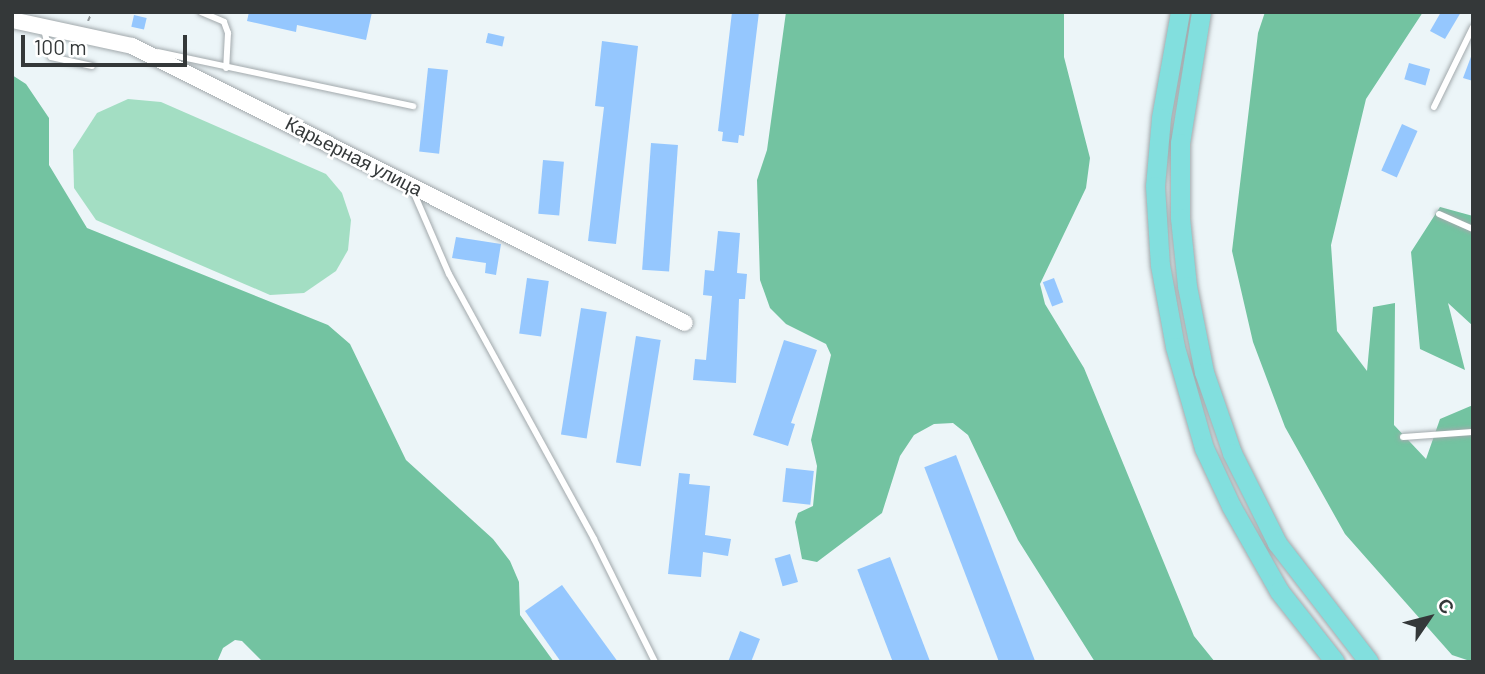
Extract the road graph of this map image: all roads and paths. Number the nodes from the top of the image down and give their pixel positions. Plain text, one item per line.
1 (92, 12) edge
2 (201, 12) edge
3 (1180, 12) edge
4 (1201, 12) edge
5 (90, 18) dead end
6 (12, 20) edge
7 (1473, 27) edge
8 (43, 28) junction
9 (132, 46) junction
10 (92, 66) dead end
11 (226, 68) junction
12 (413, 106) dead end
13 (1434, 107) dead end
14 (411, 186) junction
15 (1439, 214) dead end
16 (1473, 229) edge
17 (685, 323) dead end
18 (1473, 432) edge
19 (1403, 437) dead end
20 (655, 662) edge
21 (1335, 662) edge
22 (1369, 662) edge

1 - 5 path
2 - 11 lane
3 - 21 highway
4 - 22 highway
6 - 8 street, Карьерная улица
7 - 13 lane
8 - 9 street, Карьерная улица
8 - 10 lane
9 - 11 lane
9 - 14 street, Карьерная улица
11 - 12 lane
14 - 17 street, Карьерная улица
14 - 20 lane
15 - 16 lane
18 - 19 lane

